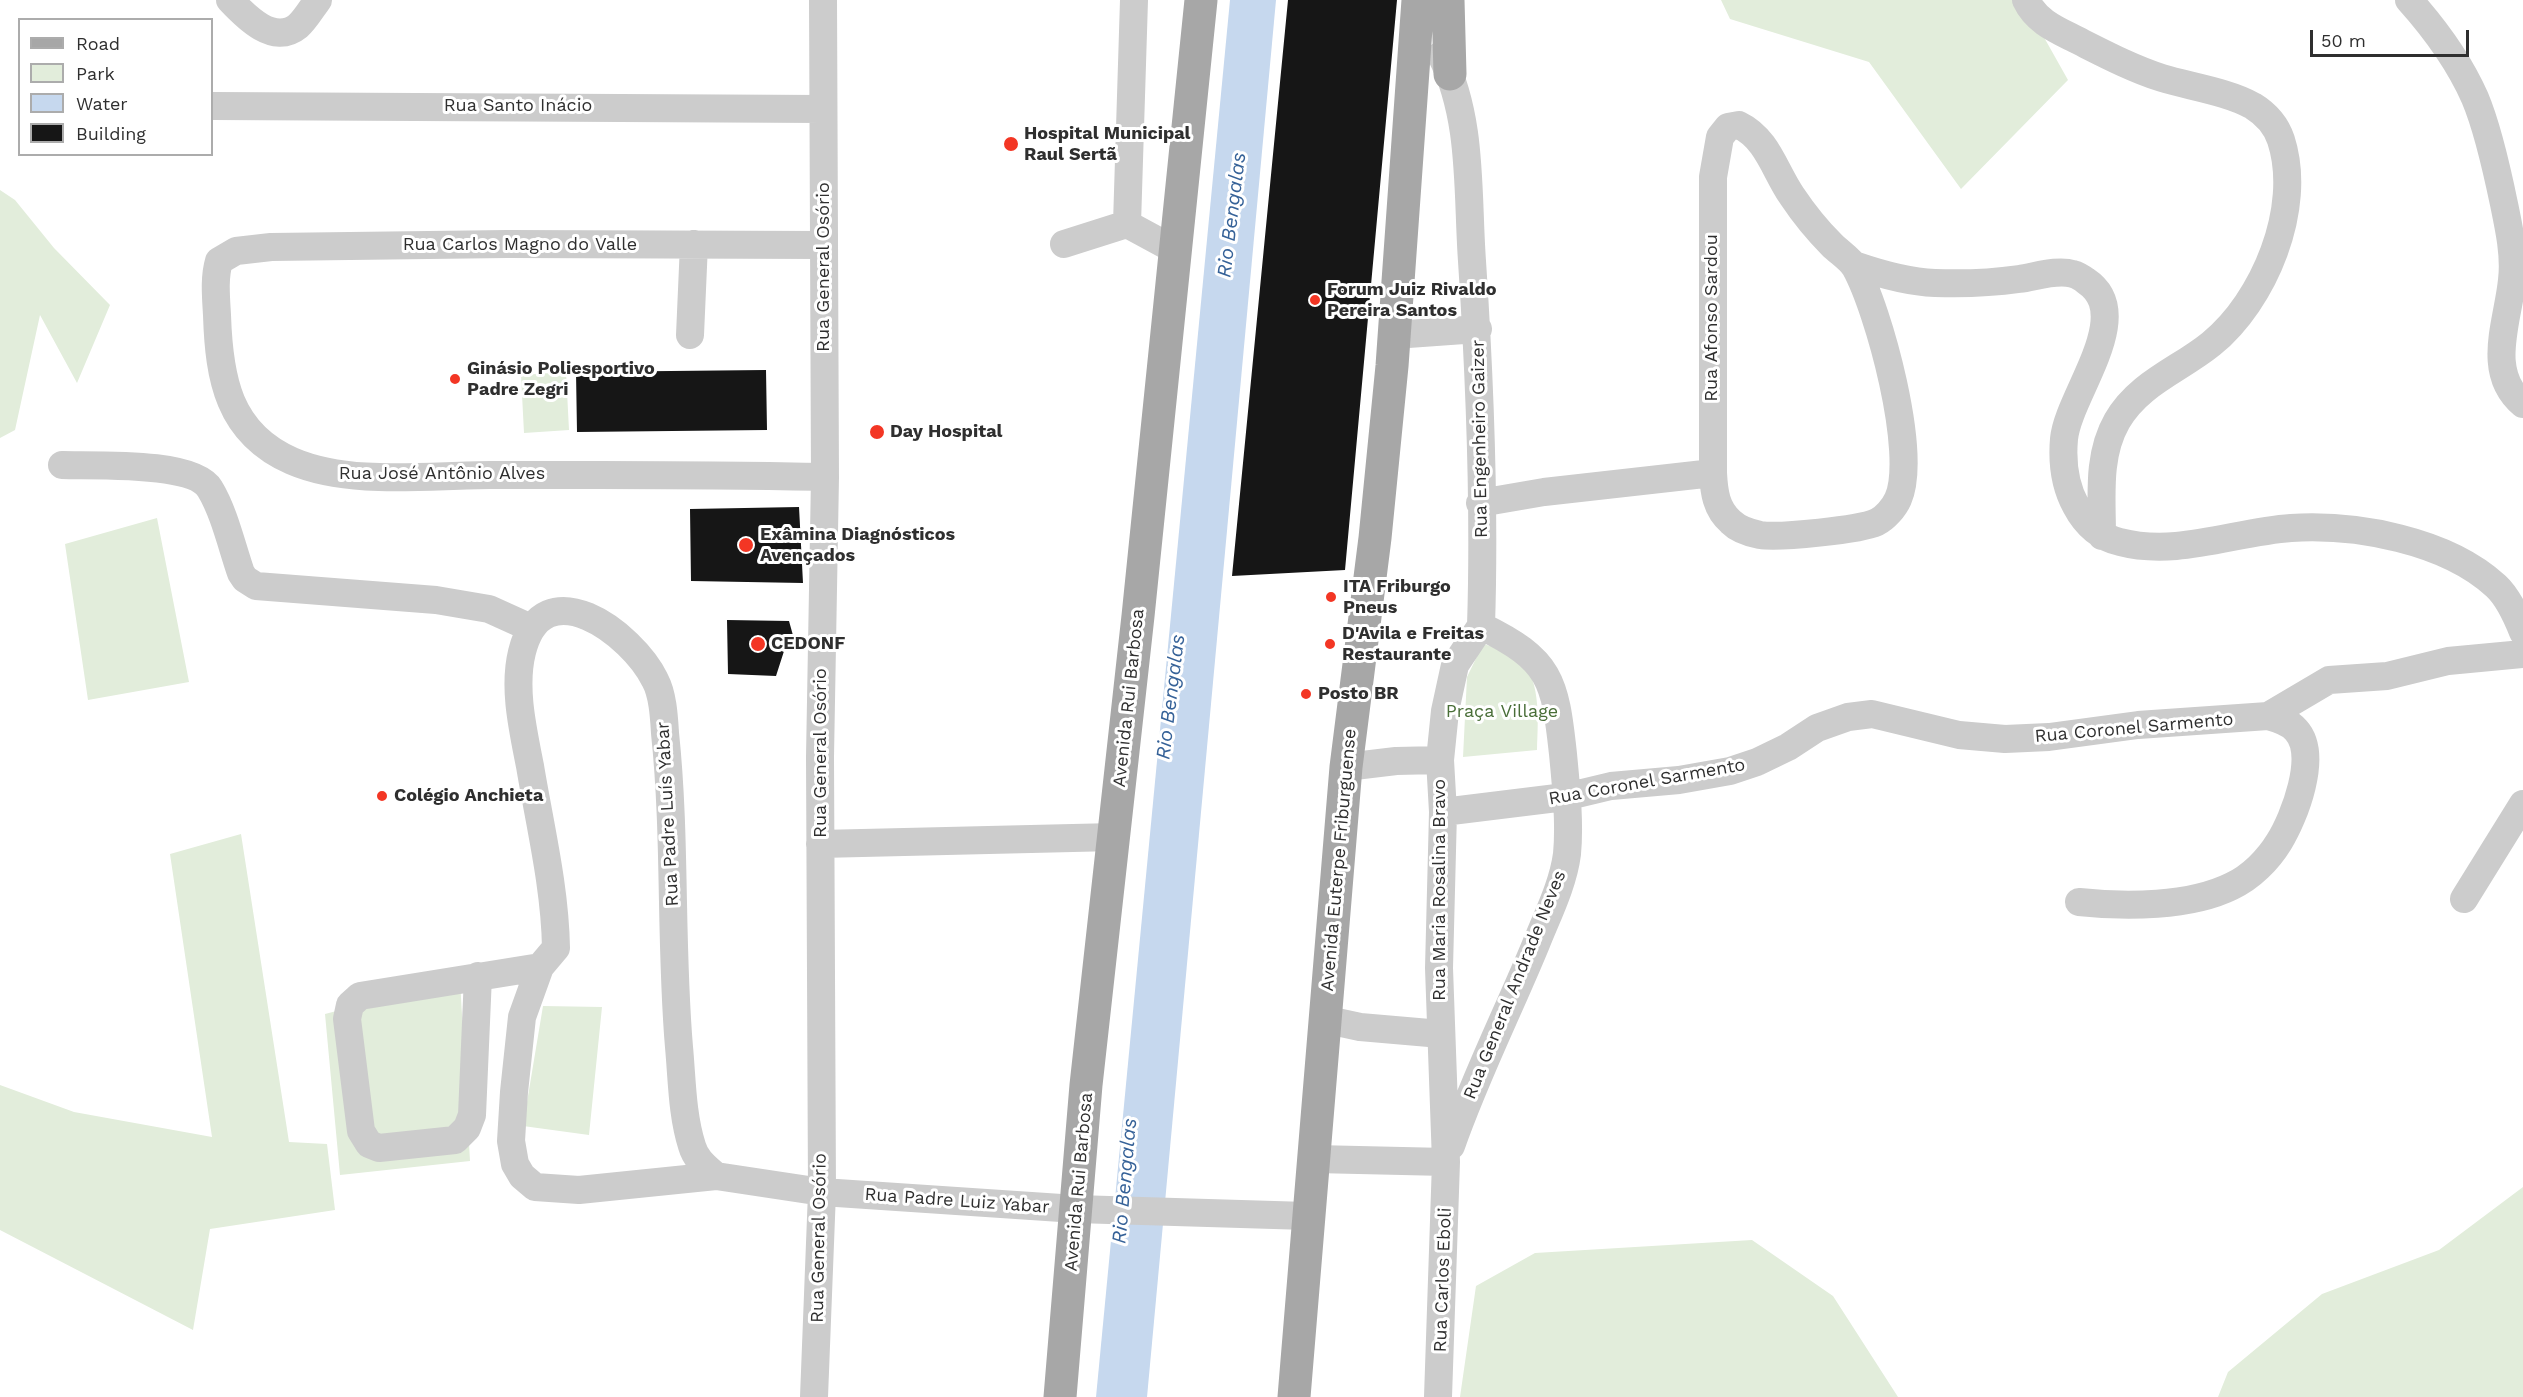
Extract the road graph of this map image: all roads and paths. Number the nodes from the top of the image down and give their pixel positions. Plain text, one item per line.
1 (231, 0) edge
2 (318, 0) edge
3 (823, 0) edge
4 (1134, 0) edge
5 (1201, 0) edge
6 (2026, 0) edge
7 (2409, 0) edge
8 (1428, 3) edge
9 (1450, 74) joint
10 (213, 106) edge
11 (824, 109) junction
12 (1127, 224) junction
13 (694, 244) junction
14 (1064, 244) dead end
15 (823, 245) junction
16 (1175, 250) junction
17 (219, 261) joint
18 (1854, 265) junction
19 (1478, 329) junction
20 (690, 335) dead end
21 (1394, 335) junction
22 (2523, 404) edge
23 (62, 465) dead end
24 (1713, 473) junction
25 (825, 477) junction
26 (1480, 503) junction
27 (2102, 536) junction
28 (1481, 626) junction
29 (531, 628) junction
30 (2523, 632) edge
31 (2523, 654) edge
32 (2268, 716) junction
33 (1440, 760) junction
34 (1346, 767) junction
35 (1565, 797) junction
36 (2523, 804) edge
37 (1443, 812) junction
38 (1115, 837) junction
39 (820, 844) junction
40 (2464, 899) dead end
41 (2079, 902) dead end
42 (540, 967) junction
43 (478, 976) junction
44 (1323, 1019) junction
45 (1441, 1034) junction
46 (1315, 1159) junction
47 (1446, 1162) junction
48 (716, 1176) junction
49 (822, 1192) junction
50 (1076, 1209) junction
51 (1308, 1216) junction
52 (814, 1397) edge
53 (1060, 1397) edge
54 (1294, 1397) edge
55 (1438, 1397) edge

1 - 2 street
3 - 11 street, Rua General Osório
4 - 12 street
5 - 16 main road, Avenida Rui Barbosa
6 - 27 street
7 - 22 street
8 - 9 main road
8 - 21 main road, Avenida Euterpe Friburguense
9 - 19 street, Rua Engenheiro Gaizer
10 - 11 street, Rua Santo Inácio
11 - 15 street, Rua General Osório
12 - 14 street
12 - 16 street
13 - 15 street, Rua Carlos Magno do Valle
13 - 17 street, Rua Carlos Magno do Valle
13 - 20 street
15 - 25 street, Rua General Osório
16 - 38 main road, Avenida Rui Barbosa
17 - 25 street, Rua José Antônio Alves
18 - 24 street, Rua Afonso Sardou
18 - 24 street, Rua Afonso Sardou
18 - 27 street
19 - 21 street
19 - 26 street, Rua Engenheiro Gaizer
21 - 34 main road, Avenida Euterpe Friburguense
23 - 29 street
24 - 26 street
25 - 39 street, Rua General Osório
26 - 28 street, Rua Engenheiro Gaizer
27 - 30 street
28 - 33 street, Rua Maria Rosalina Bravo
28 - 35 street, Rua General Andrade Neves
29 - 42 street
29 - 48 street, Rua Padre Luís Yabar
31 - 32 street, Rua Coronel Sarmento
32 - 35 street, Rua Coronel Sarmento
32 - 41 street, Rua Coronel Sarmento
33 - 34 street
33 - 37 street, Rua Maria Rosalina Bravo
34 - 44 main road, Avenida Euterpe Friburguense
35 - 37 street, Rua Coronel Sarmento
35 - 47 street, Rua General Andrade Neves
36 - 40 street
37 - 45 street, Rua Maria Rosalina Bravo
38 - 39 street
38 - 50 main road, Avenida Rui Barbosa
39 - 49 street, Rua General Osório
42 - 43 street
42 - 48 street
43 - 43 street
44 - 45 street
44 - 46 main road, Avenida Euterpe Friburguense
45 - 47 street, Rua Maria Rosalina Bravo
46 - 47 street
46 - 51 main road, Avenida Euterpe Friburguense
47 - 55 street, Rua Carlos Eboli
48 - 49 street
49 - 50 street, Rua Padre Luiz Yabar
49 - 52 street, Rua General Osório
50 - 51 street, Rua Padre Luiz Yabar
50 - 53 main road, Avenida Rui Barbosa
51 - 54 main road, Avenida Euterpe Friburguense

